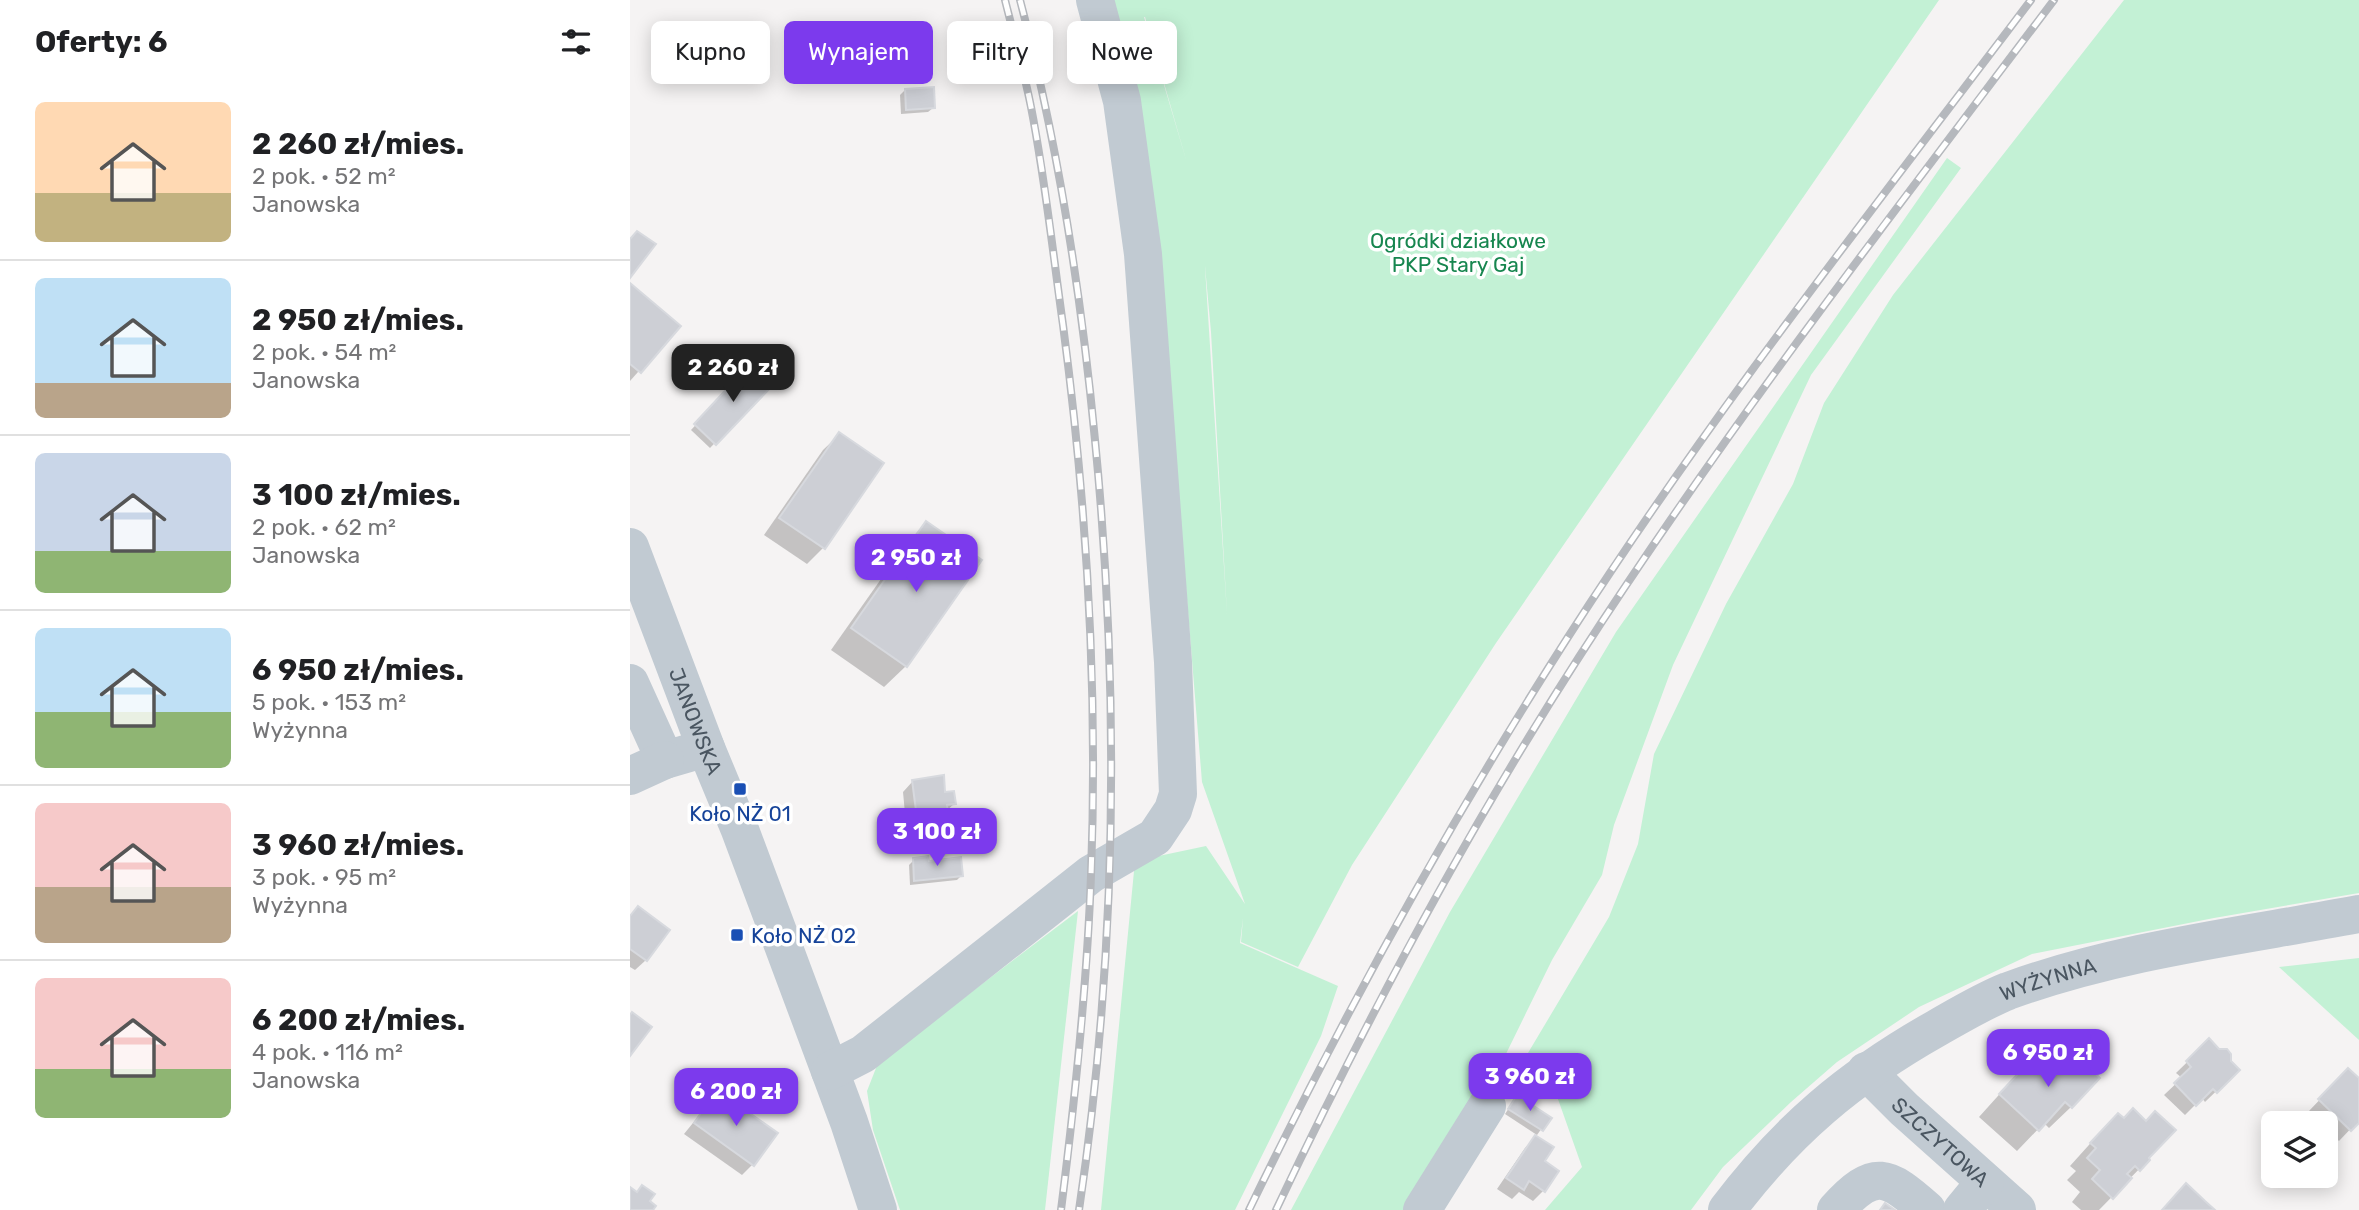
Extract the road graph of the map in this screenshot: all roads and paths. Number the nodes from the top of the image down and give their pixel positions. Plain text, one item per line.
1 (1095, 0) edge
2 (630, 547) edge
3 (630, 682) edge
4 (706, 748) junction
5 (665, 761) junction
6 (630, 776) edge
7 (2359, 915) edge
8 (830, 1071) junction
9 (1866, 1071) junction
10 (1487, 1106) dead end
11 (1973, 1196) edge
12 (878, 1210) edge
13 (1422, 1210) edge
14 (1727, 1210) edge
15 (1836, 1210) edge
16 (1927, 1210) edge
17 (2017, 1210) edge

1 - 8 street
2 - 4 street, JANOWSKA
3 - 5 street
4 - 5 street
4 - 8 street, JANOWSKA
5 - 6 street
7 - 9 street, WYŻYNNA
8 - 12 street, JANOWSKA
9 - 11 street, SZCZYTOWA
9 - 14 street, WYŻYNNA
10 - 13 street
11 - 17 street, SZCZYTOWA
15 - 16 street

